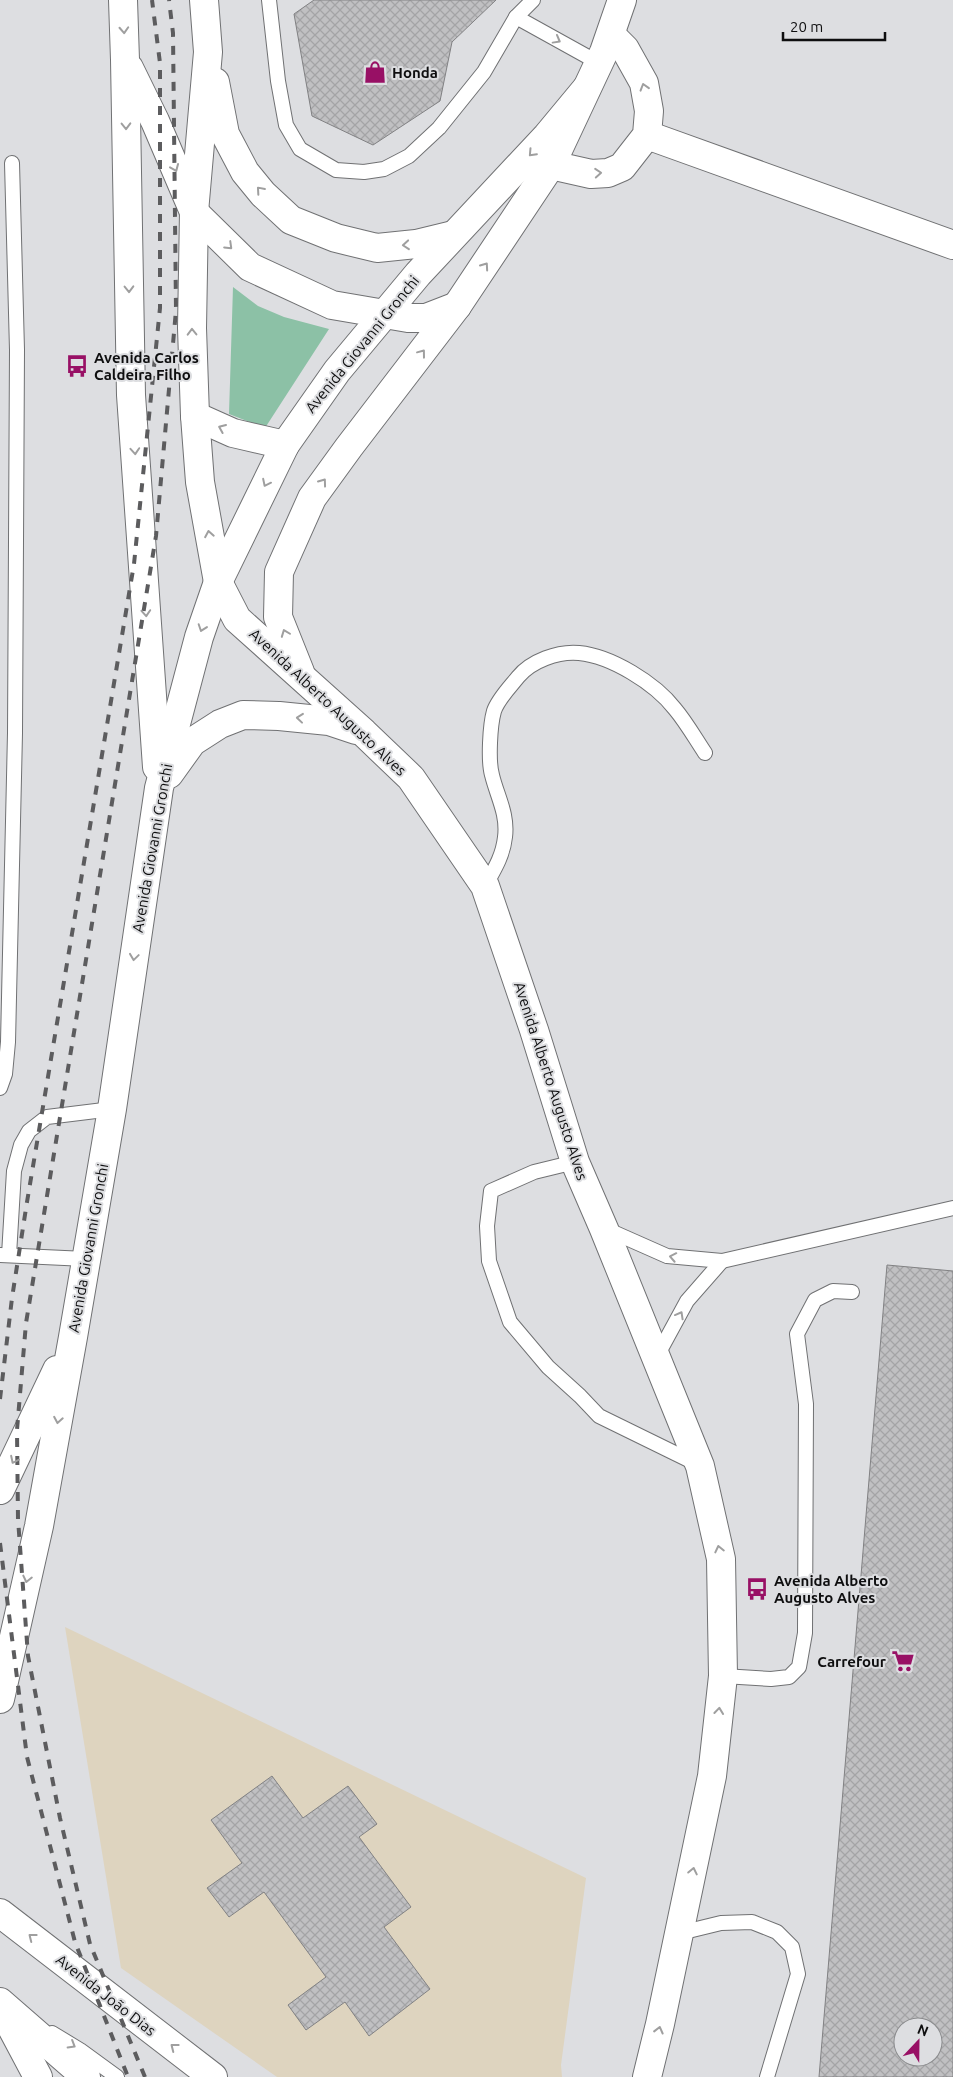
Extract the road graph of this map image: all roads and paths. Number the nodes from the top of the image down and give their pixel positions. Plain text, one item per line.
1 (123, 0) edge
2 (204, 0) edge
3 (269, 0) edge
4 (533, 0) edge
5 (622, 0) edge
6 (516, 18) junction
7 (611, 35) junction
8 (208, 52) junction
9 (125, 60) junction
10 (599, 63) junction
11 (586, 89) junction
12 (647, 135) junction
13 (12, 163) dead end
14 (551, 165) junction
15 (194, 212) junction
16 (454, 234) junction
17 (953, 245) edge
18 (457, 306) junction
19 (383, 314) junction
20 (194, 416) junction
21 (285, 445) junction
22 (218, 582) junction
23 (302, 678) junction
24 (364, 733) junction
25 (704, 753) dead end
26 (159, 788) junction
27 (485, 886) junction
28 (0, 1088) edge
29 (112, 1109) junction
30 (575, 1162) junction
31 (953, 1208) edge
32 (604, 1229) junction
33 (4, 1255) edge
34 (86, 1259) junction
35 (722, 1261) junction
36 (852, 1292) dead end
37 (73, 1337) junction
38 (656, 1358) junction
39 (700, 1466) junction
40 (0, 1490) edge
41 (723, 1676) junction
42 (0, 1699) edge
43 (0, 1912) edge
44 (680, 1933) junction
45 (0, 2003) edge
46 (38, 2077) edge
47 (86, 2077) edge
48 (117, 2077) edge
49 (213, 2077) edge
50 (647, 2077) edge
51 (767, 2077) edge

1 -> 9 main road
2 - 8 main road
3 - 6 lane
4 - 6 lane
5 - 7 main road, Avenida Giovanni Gronchi
6 -> 10 lane
7 - 10 main road, Avenida Giovanni Gronchi
12 -> 7 main road
8 - 15 main road
16 -> 8 main road
9 -> 15 main road
9 -> 26 main road
10 - 11 main road, Avenida Giovanni Gronchi
11 - 14 main road, Avenida Giovanni Gronchi
11 -> 16 main road, Avenida Giovanni Gronchi
14 -> 12 main road
12 - 17 main road
13 - 28 lane
18 -> 14 main road, Avenida Giovanni Gronchi
15 -> 19 main road
20 -> 15 main road
16 - 19 main road, Avenida Giovanni Gronchi
18 - 19 main road
23 -> 18 main road, Avenida Giovanni Gronchi
19 - 21 main road, Avenida Giovanni Gronchi
21 -> 20 main road
22 -> 20 main road
21 -> 22 main road, Avenida Giovanni Gronchi
22 - 23 main road, Avenida Alberto Augusto Alves
22 -> 26 main road, Avenida Giovanni Gronchi
23 - 24 main road, Avenida Alberto Augusto Alves
24 -> 26 main road
24 - 27 main road, Avenida Alberto Augusto Alves
25 - 27 lane
26 -> 29 main road, Avenida Giovanni Gronchi
27 - 30 main road, Avenida Alberto Augusto Alves
29 - 33 lane
29 - 34 main road, Avenida Giovanni Gronchi
30 - 32 main road, Avenida Alberto Augusto Alves
30 - 39 lane
31 - 35 lane
35 -> 32 lane
32 - 38 main road, Avenida Alberto Augusto Alves
33 - 34 lane
34 - 37 main road, Avenida Giovanni Gronchi
38 -> 35 lane
36 - 41 lane
37 -> 40 main road
37 -> 42 main road, Avenida Giovanni Gronchi
38 - 39 main road, Avenida Alberto Augusto Alves
41 -> 39 main road, Avenida Alberto Augusto Alves
44 -> 41 main road, Avenida Alberto Augusto Alves
49 -> 43 main road, Avenida João Dias
50 -> 44 main road, Avenida Alberto Augusto Alves
44 - 51 lane
45 - 46 main road
45 - 47 main road
45 -> 48 lane

